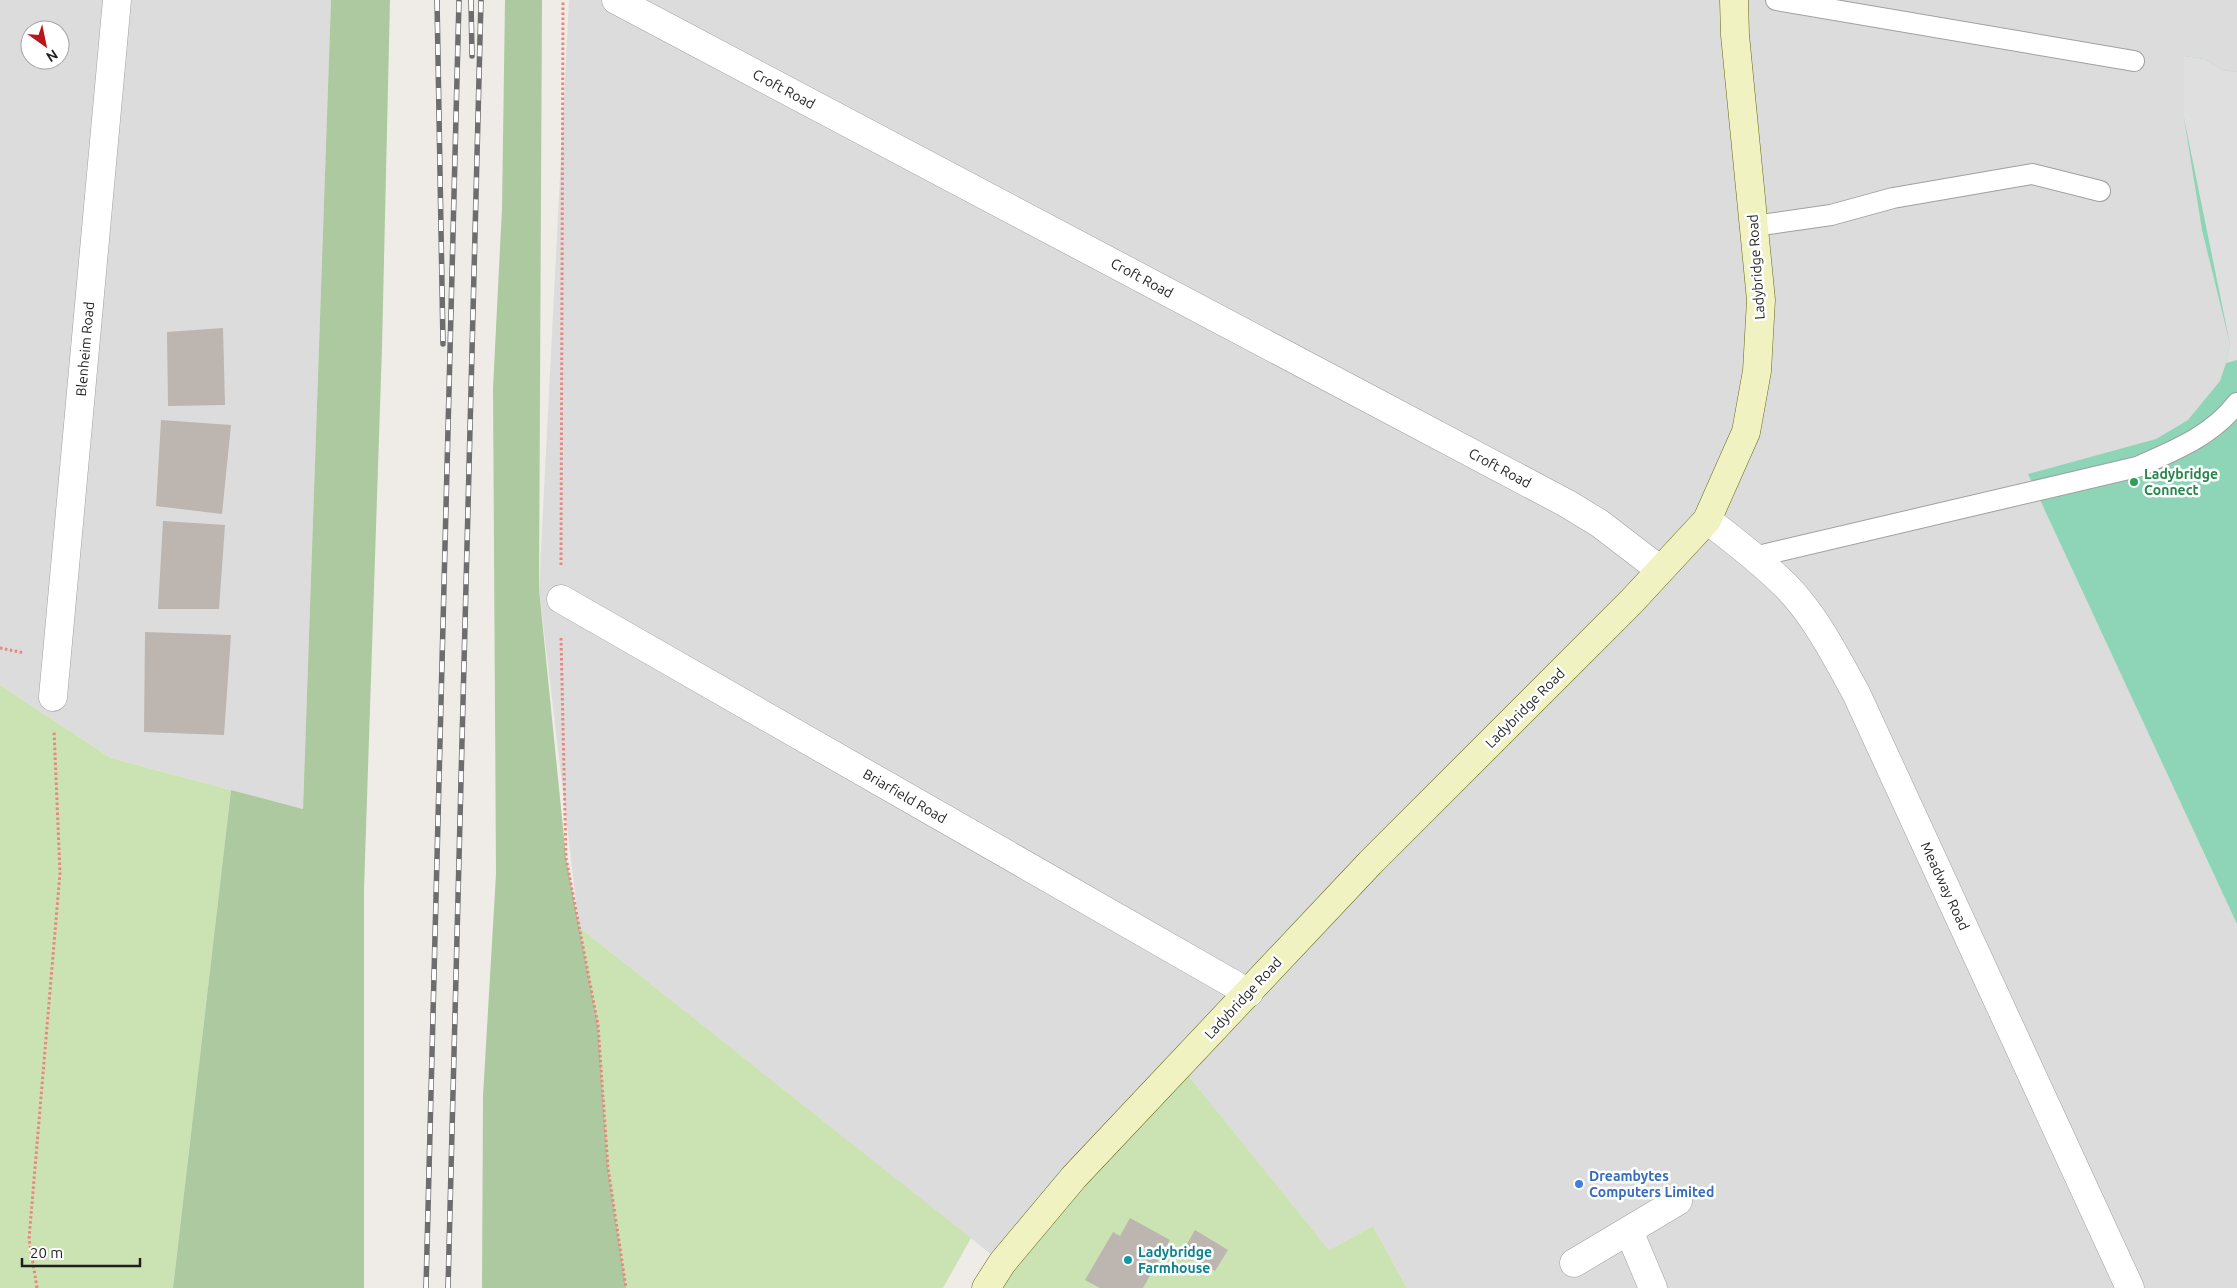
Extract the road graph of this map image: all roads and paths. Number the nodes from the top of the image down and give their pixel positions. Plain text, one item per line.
1 (118, 0) edge
2 (616, 0) edge
3 (1734, 0) edge
4 (1776, 0) edge
5 (2134, 61) dead end
6 (2100, 191) dead end
7 (1754, 226) junction
8 (2237, 403) edge
9 (1708, 520) junction
10 (1754, 557) junction
11 (1659, 569) junction
12 (561, 599) dead end
13 (53, 697) joint
14 (1248, 993) junction
15 (1678, 1201) dead end
16 (1629, 1231) junction
17 (1574, 1263) dead end
18 (37, 1288) edge
19 (986, 1288) edge
20 (1653, 1288) edge
21 (2130, 1288) edge

1 - 13 street, Blenheim Road
2 - 11 street, Croft Road
3 - 7 street, Ladybridge Road
4 - 5 lane
6 - 7 lane
7 - 9 street, Ladybridge Road
8 - 10 lane
9 - 10 street, Meadway Road
9 - 11 street, Ladybridge Road
10 - 21 street, Meadway Road
11 - 14 street, Ladybridge Road
12 - 14 street, Briarfield Road
13 - 18 path
14 - 19 street, Ladybridge Road
15 - 16 street
16 - 17 street
16 - 20 street

